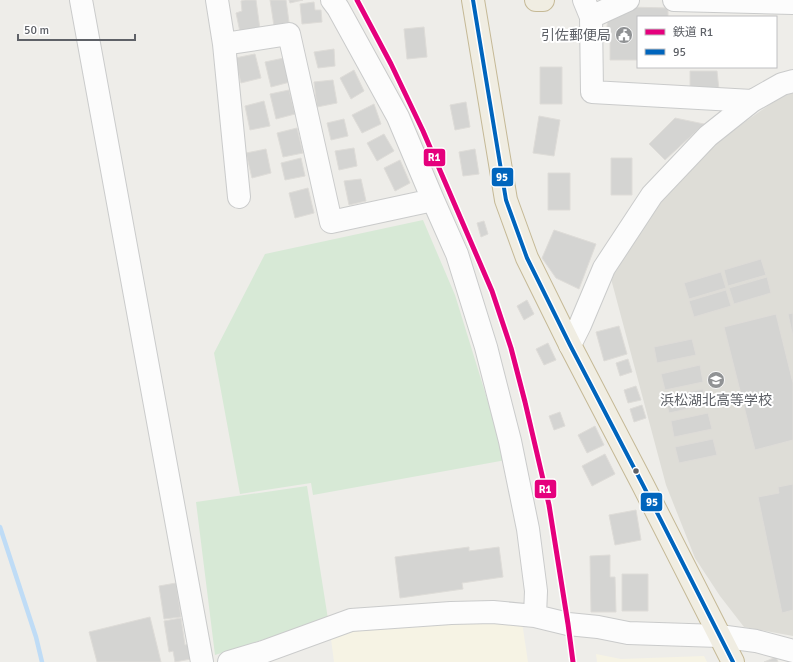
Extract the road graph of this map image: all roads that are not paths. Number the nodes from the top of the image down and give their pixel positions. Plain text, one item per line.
1 (81, 0) edge
2 (217, 0) edge
3 (332, 0) edge
4 (473, 0) edge
5 (536, 0) edge
6 (543, 0) edge
7 (628, 0) edge
8 (674, 0) edge
9 (793, 3) edge
10 (588, 9) edge
11 (224, 44) junction
12 (793, 81) edge
13 (752, 101) junction
14 (239, 197) dead end
15 (433, 200) junction
16 (570, 345) junction
17 (535, 616) junction
18 (719, 636) junction
19 (793, 651) edge
20 (202, 662) edge
21 (229, 662) edge
22 (733, 662) edge

1 - 20 street
2 - 11 street
3 - 15 street
4 - 16 highway
5 - 6 highway
7 - 10 street
8 - 9 street
10 - 13 street
11 - 14 street
11 - 15 street
12 - 13 street
13 - 16 street
15 - 17 street
16 - 18 highway
17 - 18 street
17 - 21 street
18 - 19 street
18 - 22 highway

